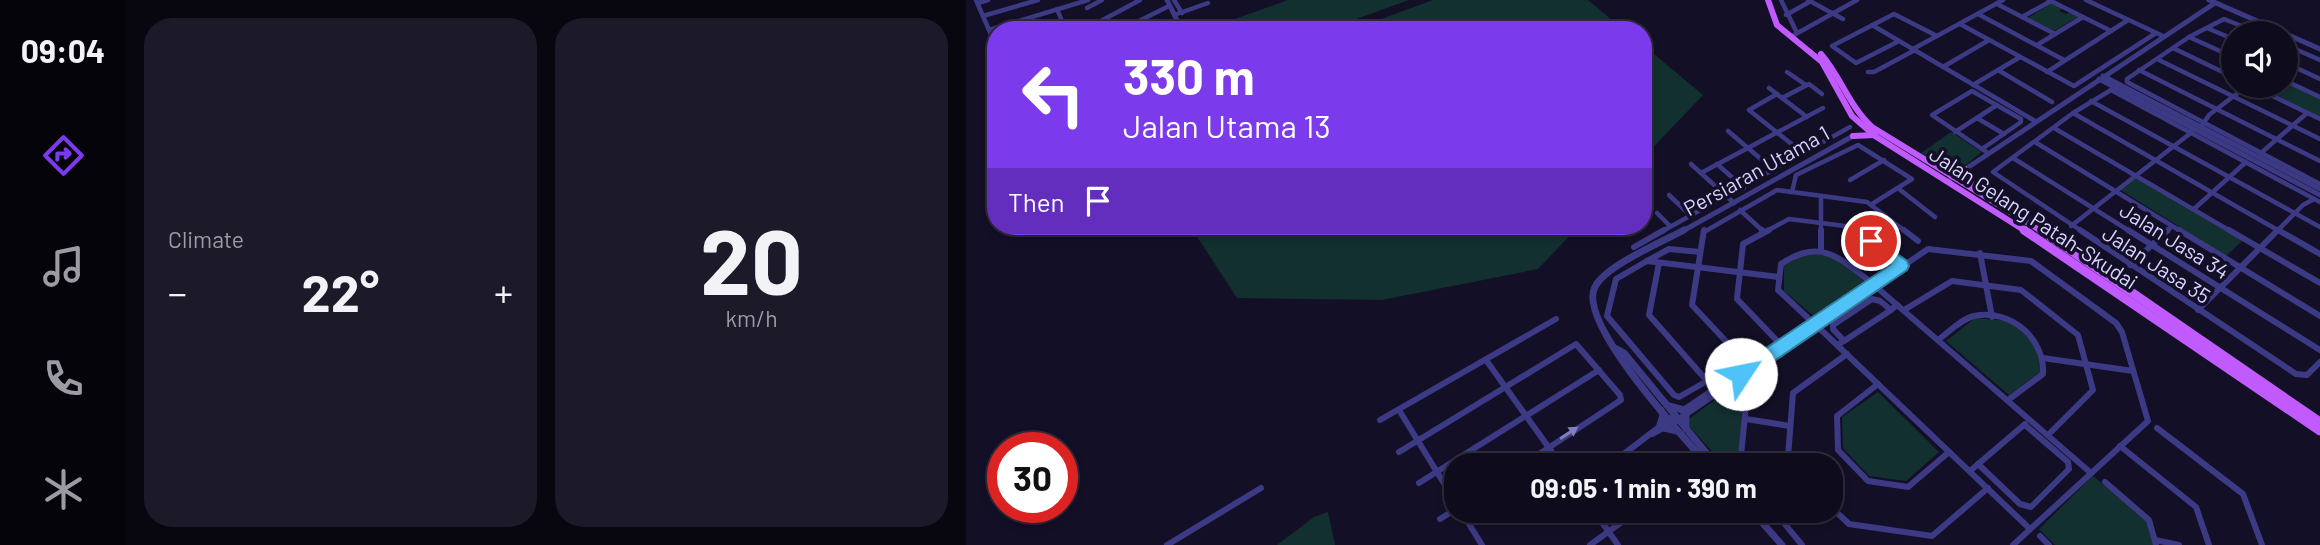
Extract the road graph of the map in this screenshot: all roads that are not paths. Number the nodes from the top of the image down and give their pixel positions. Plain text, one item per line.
1 (988, 0) edge
2 (1038, 0) edge
3 (1102, 0) edge
4 (1140, 0) edge
5 (1167, 0) edge
6 (1174, 0) edge
7 (1770, 0) edge
8 (1782, 0) edge
9 (1811, 0) edge
10 (1857, 0) edge
11 (2003, 0) edge
12 (2086, 0) edge
13 (977, 1) edge
14 (1086, 1) edge
15 (2050, 1) edge
16 (2210, 1) edge
17 (1070, 3) edge
18 (1208, 3) dead end
19 (1997, 4) junction
20 (1169, 6) junction
21 (2207, 8) junction
22 (2228, 8) junction
23 (1057, 9) junction
24 (1088, 10) joint
25 (1108, 10) dead end
26 (1115, 13) junction
27 (1182, 13) junction
28 (1833, 14) junction
29 (1978, 14) junction
30 (1174, 15) junction
31 (1786, 15) junction
32 (983, 16) junction
33 (2022, 17) junction
34 (2083, 17) junction
35 (1843, 19) dead end
36 (1024, 20) joint
37 (2128, 20) junction
38 (1020, 21) edge
39 (1062, 21) edge
40 (1100, 21) edge
41 (1137, 21) edge
42 (1177, 21) edge
43 (2258, 21) edge
44 (2221, 22) edge
45 (1960, 24) junction
46 (987, 25) edge
47 (1872, 25) junction
48 (2207, 28) junction
49 (2111, 31) junction
50 (2156, 33) junction
51 (1796, 34) junction
52 (2054, 34) junction
53 (2221, 34) edge
54 (1937, 36) junction
55 (2163, 36) junction
56 (2189, 37) junction
57 (2298, 39) edge
58 (1989, 40) junction
59 (1899, 41) junction
60 (2037, 45) junction
61 (2173, 48) junction
62 (2320, 49) edge
63 (1914, 50) junction
64 (2298, 51) edge
65 (2221, 52) edge
66 (2020, 57) junction
67 (2157, 59) junction
68 (2064, 60) junction
69 (2320, 60) edge
70 (1943, 67) junction
71 (2298, 69) edge
72 (1998, 70) junction
73 (2139, 70) junction
74 (2221, 71) edge
75 (1787, 72) dead end
76 (1868, 72) dead end
77 (2047, 72) junction
78 (2101, 77) junction
79 (2127, 79) joint
80 (2320, 79) edge
81 (1807, 85) junction
82 (1973, 85) junction
83 (2298, 87) edge
84 (1769, 88) dead end
85 (2221, 91) edge
86 (1822, 94) dead end
87 (1986, 95) junction
88 (1779, 96) junction
89 (2320, 97) edge
90 (2232, 98) edge
91 (2235, 98) edge
92 (2276, 98) edge
93 (2091, 101) junction
94 (2052, 102) dead end
95 (1997, 105) junction
96 (1822, 108) dead end
97 (2217, 109) junction
98 (2073, 113) junction
99 (2307, 113) junction
100 (1807, 117) junction
101 (1978, 118) junction
102 (2320, 119) edge
103 (2035, 121) junction
104 (1859, 122) junction
105 (2293, 126) junction
106 (1850, 127) dead end
107 (2195, 127) junction
108 (2054, 128) junction
109 (1728, 131) dead end
110 (1777, 132) junction
111 (1955, 132) junction
112 (2004, 134) junction
113 (1875, 135) junction
114 (1853, 136) junction
115 (2277, 139) junction
116 (2320, 139) edge
117 (2035, 142) junction
118 (2172, 145) junction
119 (1748, 148) junction
120 (1982, 149) junction
121 (1989, 153) junction
122 (2261, 153) junction
123 (1804, 154) junction
124 (2013, 158) junction
125 (1884, 160) junction
126 (2154, 160) junction
127 (2320, 161) edge
128 (2246, 162) junction
129 (1691, 164) dead end
130 (1717, 164) junction
131 (1936, 167) junction
132 (1965, 169) junction
133 (1774, 171) junction
134 (1701, 173) junction
135 (2135, 175) junction
136 (2230, 178) junction
137 (1951, 179) junction
138 (1850, 180) dead end
139 (1744, 188) junction
140 (1899, 188) junction
141 (1977, 191) junction
142 (2114, 191) junction
143 (1792, 192) junction
144 (2213, 193) junction
145 (2317, 193) edge
146 (1669, 195) dead end
147 (1821, 196) junction
148 (1727, 197) junction
149 (1734, 203) junction
150 (1872, 204) junction
151 (2093, 208) junction
152 (2194, 209) junction
153 (1740, 210) junction
154 (1657, 213) dead end
155 (2294, 214) junction
156 (1690, 215) junction
157 (1935, 217) dead end
158 (1821, 224) junction
159 (1670, 226) junction
160 (2071, 226) junction
161 (2171, 227) junction
162 (2320, 227) edge
163 (2278, 230) junction
164 (1764, 232) junction
165 (1918, 241) dead end
166 (2047, 241) junction
167 (2153, 245) junction
168 (1634, 247) dead end
169 (2260, 248) junction
170 (1821, 251) junction
171 (1700, 252) junction
172 (1980, 253) junction
173 (2320, 254) edge
174 (1647, 261) junction
175 (1659, 263) junction
176 (2130, 265) junction
177 (1901, 266) junction
178 (1698, 267) junction
179 (2240, 267) junction
180 (1739, 272) junction
181 (1779, 277) junction
182 (1871, 282) junction
183 (2320, 283) edge
184 (1985, 284) junction
185 (2220, 286) junction
186 (1898, 304) junction
187 (1891, 310) junction
188 (1904, 310) junction
189 (2198, 310) junction
190 (2320, 316) edge
191 (1992, 317) junction
192 (1556, 319) dead end
193 (1810, 319) dead end
194 (1816, 325) junction
195 (1938, 340) junction
196 (1840, 343) junction
197 (1782, 346) junction
198 (2320, 350) edge
199 (1847, 354) junction
200 (2043, 358) junction
201 (1486, 360) junction
202 (2320, 362) edge
203 (2088, 364) junction
204 (1751, 368) junction
205 (1599, 370) junction
206 (2133, 371) junction
207 (1707, 381) junction
208 (1878, 384) junction
209 (1748, 385) dead end
210 (1505, 386) junction
211 (1716, 391) junction
212 (2008, 400) junction
213 (1662, 405) junction
214 (1399, 410) junction
215 (1685, 411) junction
216 (1526, 416) junction
217 (1746, 419) junction
218 (2320, 419) edge
219 (1380, 420) dead end
220 (1673, 420) junction
221 (2028, 422) junction
222 (1662, 426) junction
223 (1790, 426) junction
224 (2157, 428) dead end
225 (2320, 431) edge
226 (1685, 434) junction
227 (2048, 435) junction
228 (1418, 440) junction
229 (2120, 446) junction
230 (1548, 447) junction
231 (1399, 452) dead end
232 (1949, 452) junction
233 (1539, 453) edge
234 (1552, 453) edge
235 (1625, 453) edge
236 (1699, 453) edge
237 (1704, 453) edge
238 (1742, 453) edge
239 (1788, 453) edge
240 (1978, 464) junction
241 (1970, 471) junction
242 (1437, 472) junction
243 (2091, 473) junction
244 (2105, 482) dead end
245 (1419, 483) dead end
246 (1444, 483) edge
247 (1261, 488) dead end
248 (1988, 488) junction
249 (1444, 516) edge
250 (1843, 518) edge
251 (1440, 519) dead end
252 (1468, 523) edge
253 (1602, 523) edge
254 (1620, 523) edge
255 (1763, 523) edge
256 (1784, 523) edge
257 (2030, 529) junction
258 (1608, 532) junction
259 (2040, 536) dead end
260 (2156, 542) edge
261 (1167, 545) edge
262 (1482, 545) edge
263 (1590, 545) edge
264 (1618, 545) edge
265 (1782, 545) edge
266 (1802, 545) edge
267 (2013, 545) edge
268 (2049, 545) edge
269 (2179, 545) edge
270 (2209, 545) edge
271 (2262, 545) edge

1 - 13 street
2 - 32 street
3 - 24 street
4 - 26 street
5 - 20 street
6 - 27 street
7 - 51 main road, Jalan Gelang Patah-Skudai
7 - 104 main road, Jalan Gelang Patah-Skudai
8 - 31 street
9 - 28 street
9 - 31 street
10 - 28 street
11 - 19 street
12 - 37 street
13 - 32 street
14 - 17 street
14 - 24 street
15 - 33 street
15 - 34 street
16 - 21 street
16 - 22 street
17 - 23 street
18 - 27 street
19 - 29 street
19 - 33 street
20 - 30 street
20 - 41 street
21 - 22 street
21 - 55 street
22 - 43 street
23 - 36 street
23 - 39 street
25 - 26 street
26 - 40 street
27 - 30 street
28 - 35 street
28 - 51 street
29 - 45 street
29 - 60 street
30 - 42 street
31 - 51 street
32 - 46 street
33 - 52 street
34 - 49 street
34 - 52 street
36 - 38 street
37 - 49 street
37 - 50 street
44 - 48 street
45 - 54 street
45 - 58 street
47 - 54 street
47 - 59 street
47 - 59 street
48 - 53 street
48 - 56 street
49 - 68 street
50 - 55 street
50 - 77 street
51 - 131 main road, Jalan Gelang Patah-Skudai
52 - 60 street
54 - 63 street
55 - 78 street
56 - 61 street
56 - 65 street
57 - 62 street
58 - 66 street
58 - 70 street
59 - 63 street
60 - 68 street
61 - 67 street
61 - 74 street
63 - 70 street
63 - 76 street
64 - 69 street
66 - 72 street
66 - 77 street
67 - 73 street
67 - 85 street
68 - 77 street
70 - 82 street
71 - 80 street
72 - 82 street
72 - 94 street
73 - 79 street
73 - 97 street
75 - 81 street
78 - 103 street
78 - 107 street
79 - 107 street
81 - 86 street
81 - 88 street
82 - 87 street
83 - 89 street
84 - 88 street
87 - 95 street
87 - 103 street
87 - 111 street
88 - 100 street
88 - 110 street
90 - 97 street
91 - 105 street
92 - 99 street
93 - 98 street
93 - 107 street
93 - 118 street
95 - 101 street
95 - 112 street
96 - 100 street
97 - 107 street
97 - 115 street
98 - 108 street
98 - 126 street
99 - 102 street
99 - 105 street
100 - 110 street
101 - 111 street
101 - 112 street
103 - 121 street
104 - 113 main road, Jalan Gelang Patah-Skudai
104 - 114 main road
105 - 115 street
105 - 116 street
106 - 123 street
107 - 118 street
107 - 122 street
107 - 128 street
107 - 145 street
108 - 117 street
108 - 135 street
109 - 119 street
110 - 119 street
110 - 123 street
111 - 120 street
112 - 120 street
113 - 114 main road
113 - 137 main road, Jalan Gelang Patah-Skudai
114 - 149 street, Persiaran Utama 1
115 - 122 street
115 - 127 street
117 - 124 street
117 - 142 street
118 - 126 street
118 - 136 street
119 - 130 street
119 - 133 street
120 - 121 street
121 - 132 street
122 - 145 street
123 - 133 street
124 - 151 street, Jalan Jasa 34
124 - 160 street, Jalan Jasa 35
125 - 138 street
125 - 140 street
125 - 143 street
126 - 135 street
126 - 144 street
128 - 136 street
128 - 145 street
129 - 134 street
130 - 134 street
130 - 139 street
131 - 132 main road
131 - 137 main road, Jalan Gelang Patah-Skudai
132 - 137 street
132 - 141 main road
133 - 139 street
134 - 148 street
135 - 142 street
135 - 152 street
136 - 144 street
136 - 155 street
137 - 141 main road, Jalan Gelang Patah-Skudai
137 - 166 main road, Jalan Gelang Patah-Skudai
139 - 148 street
140 - 150 street
140 - 157 street
141 - 166 main road, Jalan Gelang Patah-Skudai
142 - 151 street
142 - 161 street
143 - 147 street
143 - 153 street
144 - 152 street
144 - 163 street
145 - 155 street
146 - 156 street
147 - 150 street
147 - 158 street
148 - 149 street
148 - 156 street
149 - 213 street, Persiaran Utama 1
150 - 165 street
151 - 160 street
151 - 167 street, Jalan Jasa 34
152 - 169 street
153 - 164 street
153 - 171 street
154 - 159 street
155 - 162 street
155 - 163 street
156 - 159 street
158 - 164 street
158 - 170 street
158 - 177 street
159 - 168 street
160 - 176 street, Jalan Jasa 35
161 - 167 street
161 - 179 street
163 - 169 street
163 - 173 street
164 - 180 street
166 - 218 main road, Jalan Gelang Patah-Skudai
166 - 225 main road, Jalan Gelang Patah-Skudai
167 - 176 street
167 - 185 street, Jalan Jasa 34
169 - 179 street
169 - 183 street
170 - 181 street
170 - 182 street
171 - 174 street
171 - 178 street
172 - 177 street
172 - 184 street
172 - 206 street
174 - 175 street
174 - 207 street
175 - 178 street
175 - 207 street
176 - 189 street, Jalan Jasa 35
177 - 182 street
178 - 180 street
178 - 204 street
179 - 185 street
179 - 190 street
180 - 181 street
180 - 197 street
181 - 193 street
182 - 186 street
182 - 194 street
184 - 188 street
184 - 191 street
184 - 203 street
185 - 189 street
185 - 198 street, Jalan Jasa 34
186 - 187 street
186 - 188 street
187 - 196 street
187 - 196 street
188 - 195 street
189 - 202 street, Jalan Jasa 35
191 - 195 street
191 - 200 street
192 - 201 street
194 - 196 street
194 - 197 street
195 - 212 street
196 - 199 street
197 - 204 street
199 - 208 street
199 - 223 street
200 - 203 street
200 - 212 street
201 - 210 street
201 - 214 street
203 - 206 street
203 - 227 street
204 - 211 street
205 - 210 street
205 - 216 street
230 -> 205 street
206 - 229 street
207 - 211 street
208 - 232 street
208 - 232 street
209 - 217 street
210 - 216 street
210 - 228 street
211 - 215 street
212 - 221 street
213 - 215 street
213 - 220 street, Persiaran Utama 1
213 - 222 street
214 - 219 street
214 - 228 street
215 - 220 street
215 - 226 street
216 - 230 street
216 - 242 street
217 - 223 street
217 - 238 street
220 - 222 street
220 - 226 street, Persiaran Utama 1
221 - 227 street
221 - 240 street
221 - 240 street
222 - 226 street
222 - 235 street
223 - 239 street
224 - 271 street
226 - 236 street, Persiaran Utama 1
226 - 237 street, Persiaran Utama 1
227 - 243 street
228 - 231 street
228 - 242 street
229 - 243 street
229 - 270 street
230 - 233 street
230 - 234 street
232 - 241 street
240 - 241 street
241 - 248 street
242 - 245 street
242 - 246 street
243 - 257 street
244 - 260 street
247 - 261 street
248 - 250 street
248 - 257 street
249 - 251 street
252 - 262 street
253 - 258 street
254 - 258 street
255 - 265 street
256 - 266 street
257 - 267 street
258 - 263 street
258 - 264 street
259 - 268 street
260 - 269 street

